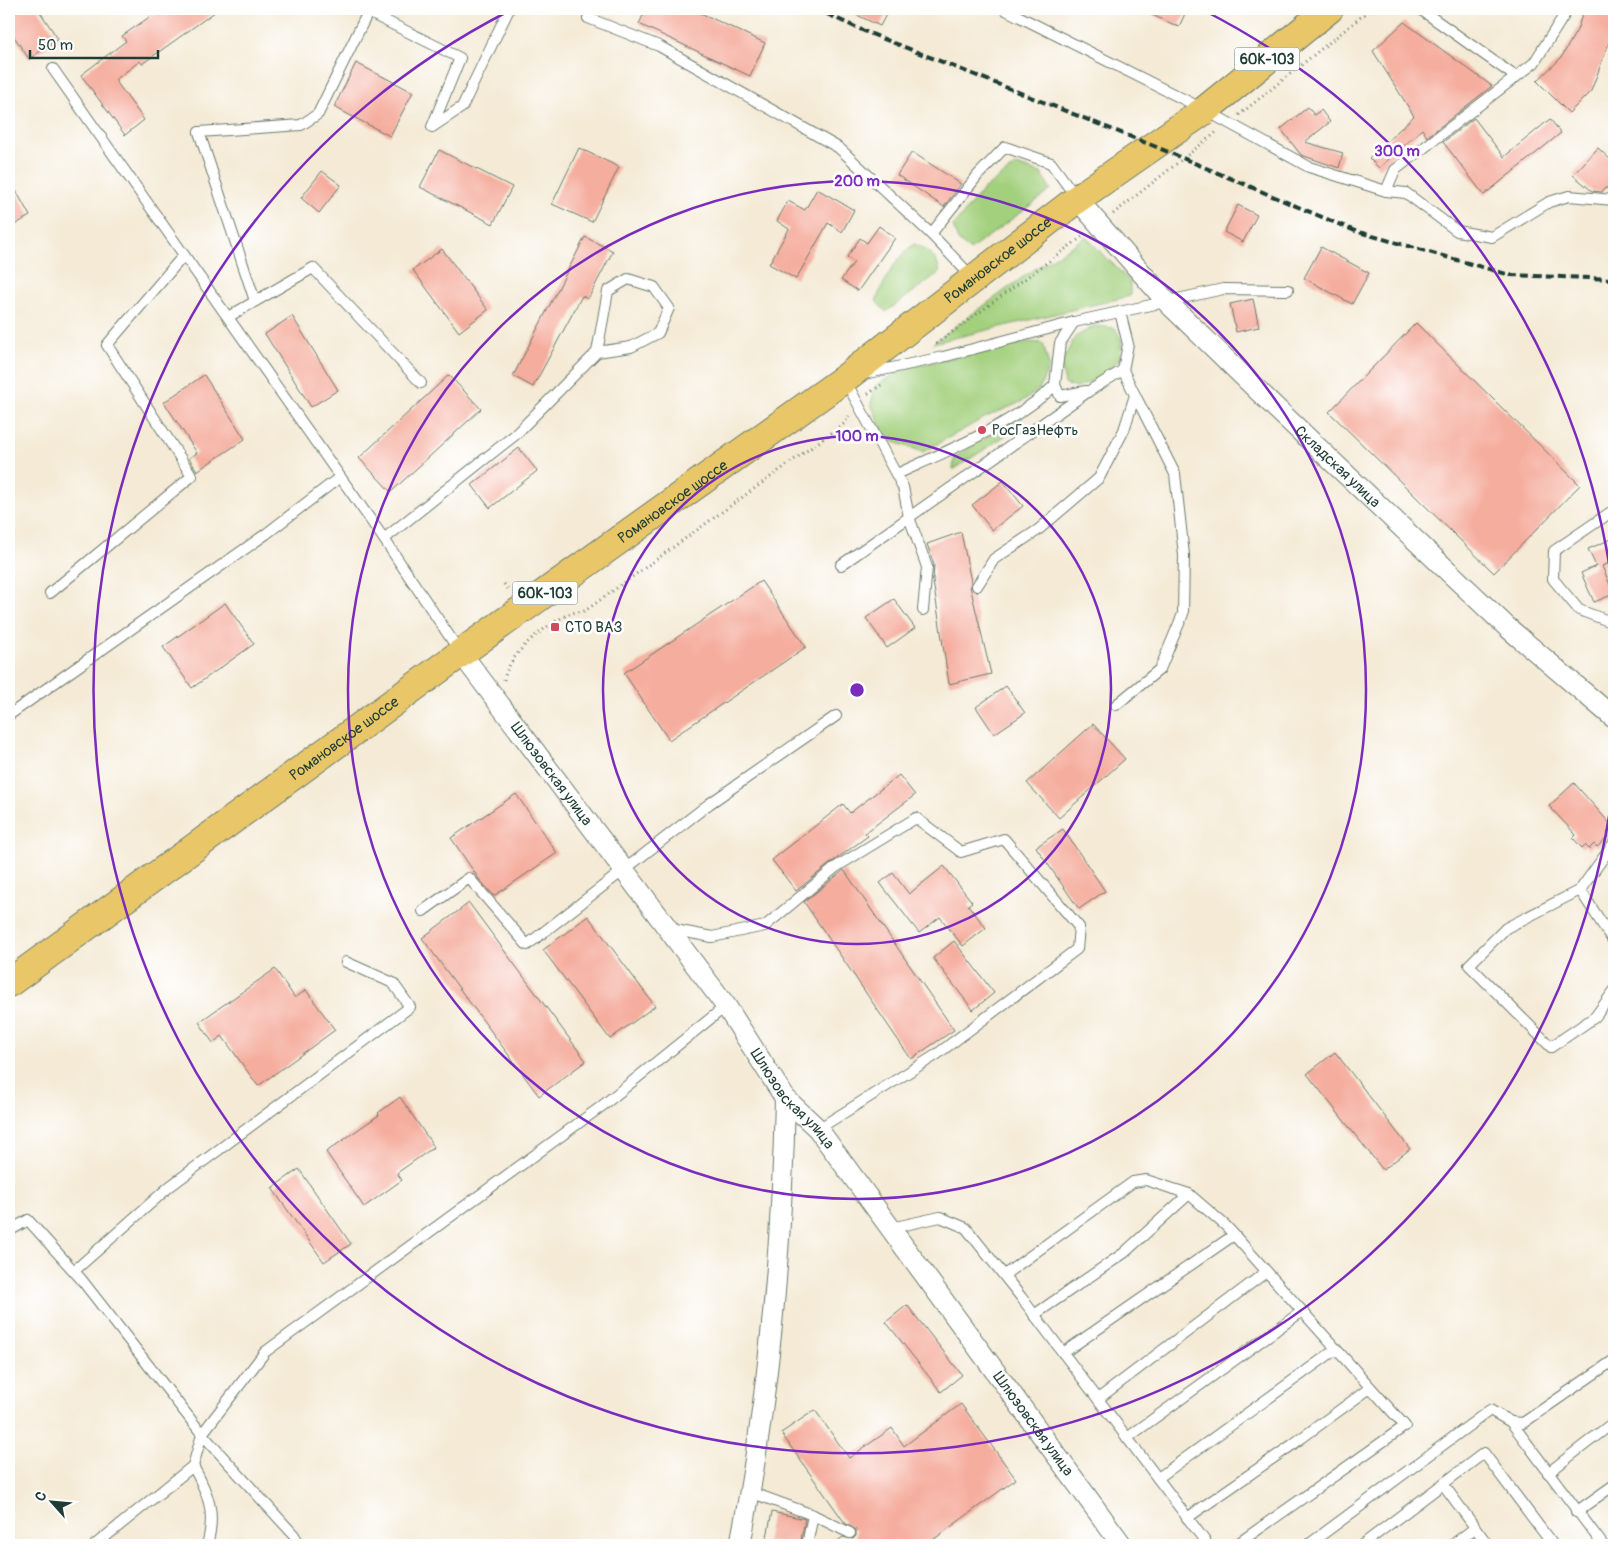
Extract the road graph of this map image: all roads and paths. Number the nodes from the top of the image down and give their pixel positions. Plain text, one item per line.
1 (509, 9) edge
2 (1004, 9) edge
3 (1329, 9) edge
4 (1420, 9) edge
5 (1568, 9) edge
6 (588, 18) dead end
7 (53, 69) dead end
8 (1516, 77) junction
9 (1205, 110) junction
10 (1386, 191) junction
11 (1077, 199) junction
12 (1614, 200) edge
13 (932, 234) junction
14 (184, 255) junction
15 (973, 278) junction
16 (1288, 290) dead end
17 (255, 301) junction
18 (1167, 302) junction
19 (1120, 312) junction
20 (228, 317) junction
21 (1074, 322) junction
22 (597, 352) junction
23 (1123, 370) junction
24 (844, 378) junction
25 (421, 383) dead end
26 (1055, 385) junction
27 (1089, 391) junction
28 (1134, 395) junction
29 (897, 474) junction
30 (340, 478) junction
31 (1614, 510) edge
32 (910, 518) junction
33 (384, 539) junction
34 (841, 566) dead end
35 (977, 586) dead end
36 (50, 593) dead end
37 (923, 610) dead end
38 (1614, 623) edge
39 (461, 653) junction
40 (1116, 705) dead end
41 (9, 715) edge
42 (836, 716) dead end
43 (1614, 718) edge
44 (1614, 843) edge
45 (625, 870) junction
46 (1580, 890) junction
47 (423, 910) dead end
48 (669, 929) junction
49 (1614, 942) edge
50 (346, 962) dead end
51 (9, 983) edge
52 (1614, 991) edge
53 (726, 1006) junction
54 (785, 1098) junction
55 (818, 1129) junction
56 (1189, 1194) junction
57 (891, 1228) junction
58 (9, 1232) edge
59 (1234, 1235) junction
60 (74, 1271) junction
61 (1266, 1272) junction
62 (1004, 1275) junction
63 (1301, 1312) junction
64 (1034, 1315) junction
65 (1335, 1350) junction
66 (1063, 1353) junction
67 (1614, 1360) edge
68 (1370, 1388) junction
69 (1098, 1399) junction
70 (1511, 1422) junction
71 (1614, 1422) edge
72 (202, 1434) junction
73 (1128, 1438) junction
74 (193, 1466) junction
75 (1548, 1473) junction
76 (1158, 1478) junction
77 (1443, 1484) junction
78 (1614, 1485) edge
79 (750, 1492) junction
80 (1576, 1512) junction
81 (813, 1515) junction
82 (1187, 1518) junction
83 (1475, 1528) junction
84 (850, 1533) dead end
85 (95, 1545) edge
86 (207, 1545) edge
87 (300, 1545) edge
88 (740, 1545) edge
89 (807, 1545) edge
90 (1122, 1545) edge
91 (1208, 1545) edge
92 (1236, 1545) edge
93 (1308, 1545) edge
94 (1362, 1545) edge
95 (1452, 1545) edge
96 (1488, 1545) edge
97 (1553, 1545) edge
98 (1603, 1545) edge

1 - 17 lane
2 - 9 lane
3 - 9 main road, Романовское шоссе / 60К-103
4 - 8 lane
5 - 8 lane
6 - 13 lane
7 - 14 lane
8 - 10 lane
9 - 10 lane
9 - 11 main road, Романовское шоссе / 60К-103
10 - 12 lane
11 - 13 lane
11 - 15 main road, Романовское шоссе / 60К-103
11 - 18 street, Складская улица
13 - 15 lane
14 - 20 lane
14 - 36 lane
15 - 24 main road, Романовское шоссе / 60К-103
16 - 18 lane
17 - 20 lane
17 - 25 lane
18 - 19 lane
18 - 43 street, Складская улица
19 - 21 lane
19 - 23 lane
20 - 30 lane
21 - 24 lane
21 - 26 lane
22 - 22 lane
22 - 33 lane
23 - 27 lane
23 - 28 lane
24 - 29 lane
24 - 39 main road, Романовское шоссе / 60К-103
26 - 27 lane
26 - 29 lane
27 - 32 lane
28 - 35 lane
28 - 40 lane
29 - 32 lane
30 - 33 lane
30 - 41 lane
31 - 38 lane
32 - 34 lane
32 - 37 lane
33 - 39 lane
39 - 45 street, Шлюзовская улица
39 - 51 main road, Романовское шоссе / 60К-103
42 - 45 lane
44 - 46 lane
45 - 47 lane
45 - 48 street, Шлюзовская улица
46 - 49 lane
46 - 52 lane
48 - 53 street, Шлюзовская улица
48 - 55 lane
50 - 60 lane
53 - 54 street, Шлюзовская улица
53 - 72 lane
54 - 55 street, Шлюзовская улица
54 - 79 street
55 - 57 street, Шлюзовская улица
56 - 59 lane
56 - 62 lane
56 - 64 lane
57 - 62 lane
57 - 90 street, Шлюзовская улица
58 - 60 lane
59 - 61 lane
59 - 66 lane
60 - 72 lane
61 - 63 lane
61 - 69 lane
62 - 64 lane
63 - 65 lane
63 - 73 lane
64 - 66 lane
65 - 68 lane
65 - 76 lane
66 - 69 lane
67 - 70 lane
68 - 82 lane
68 - 92 lane
69 - 73 lane
70 - 75 lane
70 - 93 lane
71 - 75 lane
72 - 74 lane
72 - 87 lane
73 - 76 lane
74 - 85 lane
74 - 86 lane
75 - 80 lane
76 - 82 lane
77 - 83 lane
77 - 94 lane
77 - 97 lane
78 - 80 lane
79 - 81 lane
79 - 88 street
80 - 98 lane
81 - 84 lane
81 - 89 lane
82 - 91 lane
83 - 95 lane
83 - 96 lane

